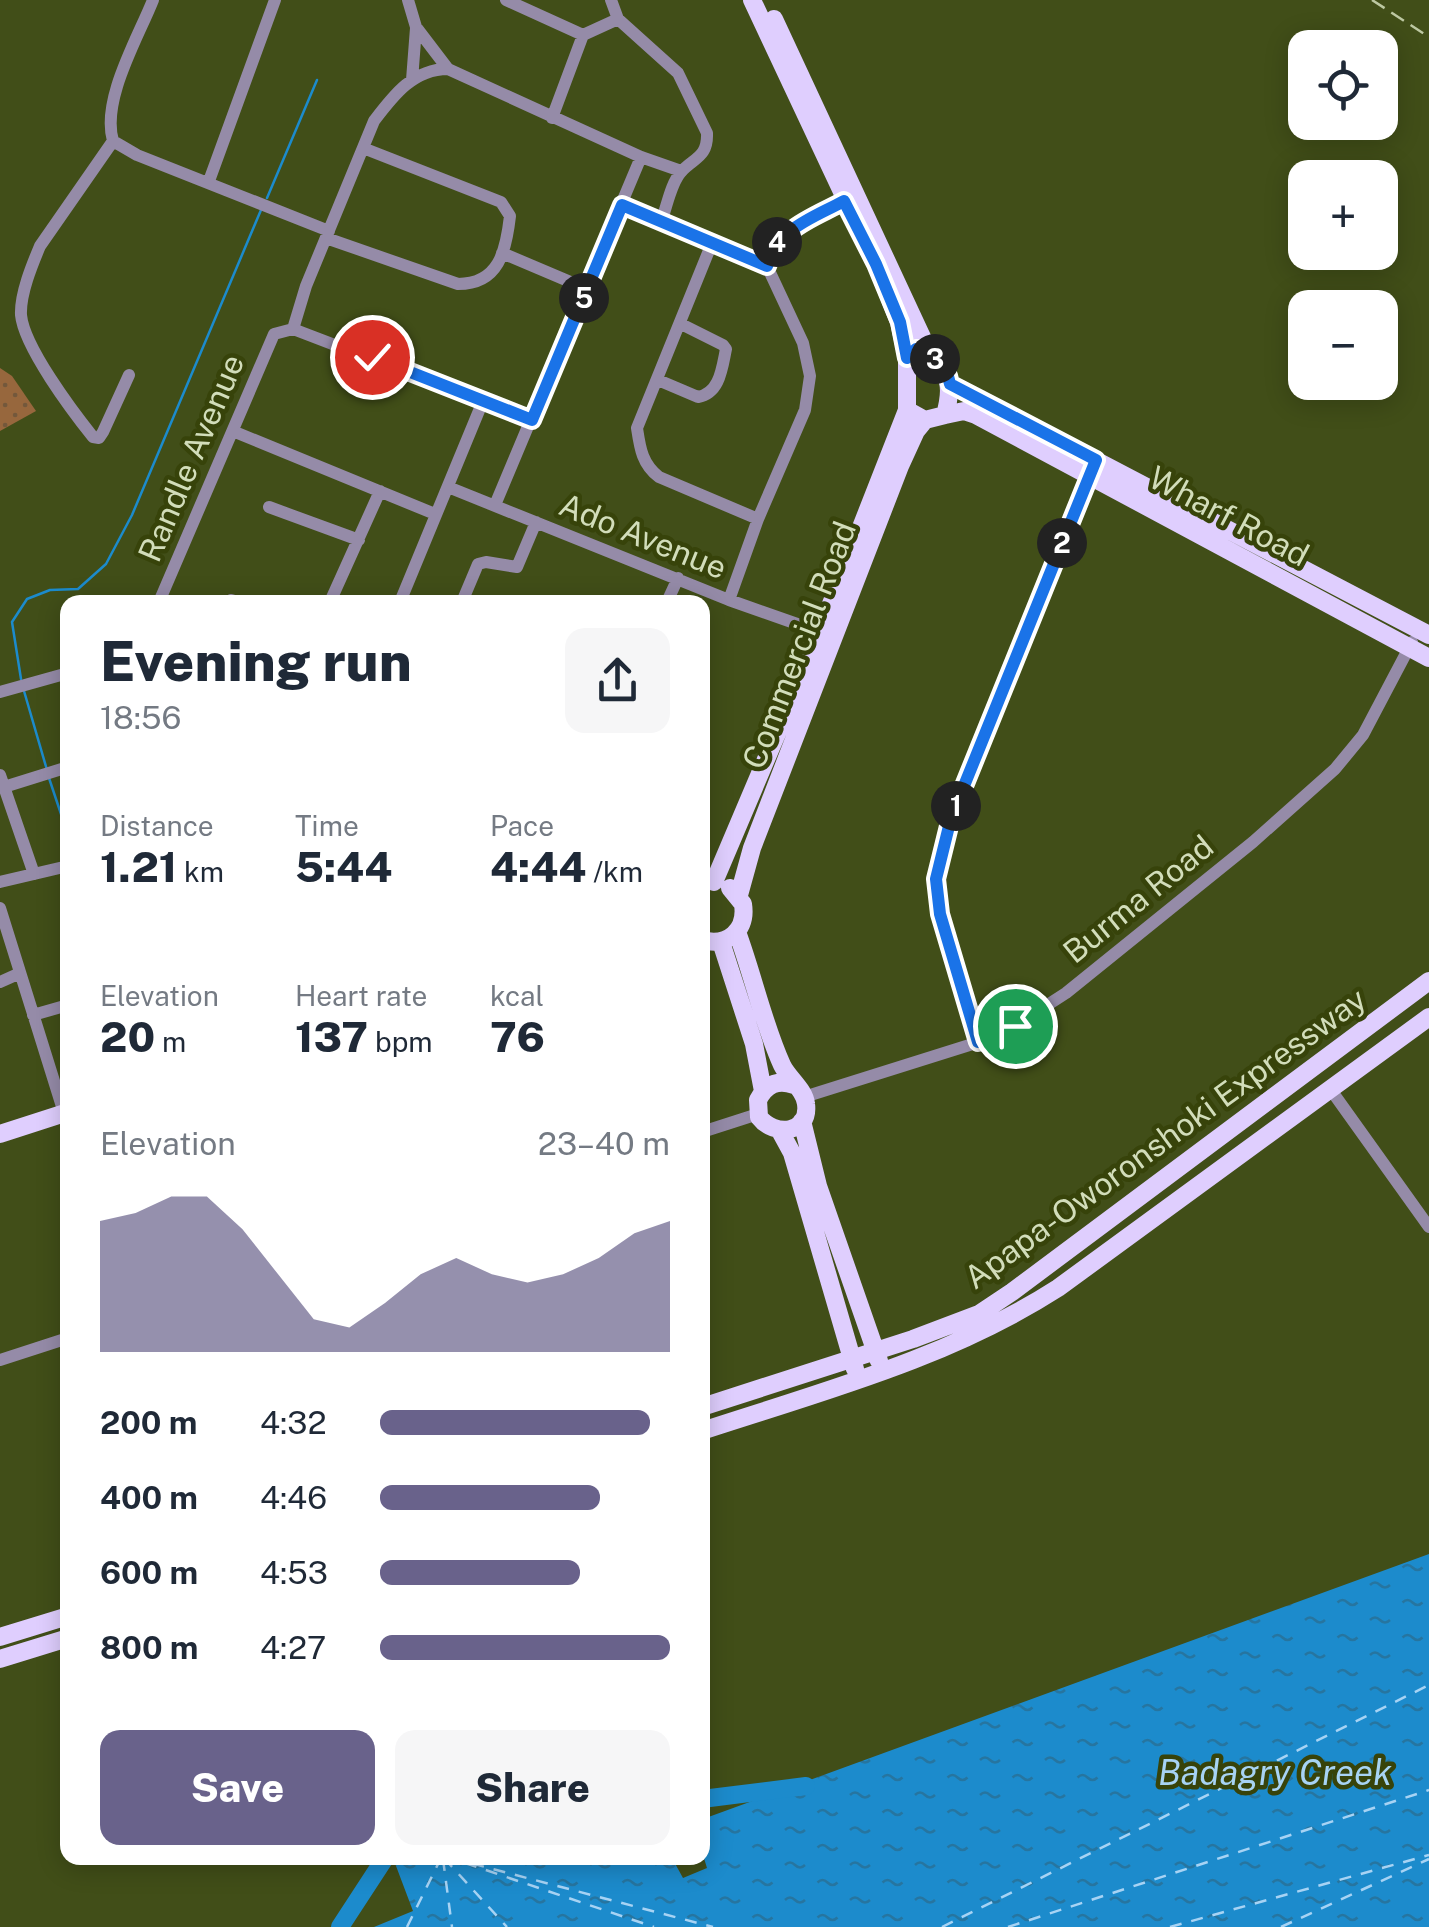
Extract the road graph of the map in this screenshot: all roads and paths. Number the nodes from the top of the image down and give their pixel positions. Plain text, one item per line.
1 (153, 0) edge
2 (275, 0) edge
3 (408, 0) edge
4 (506, 0) edge
5 (611, 0) edge
6 (752, 0) edge
7 (765, 0) edge
8 (618, 20) junction
9 (416, 27) junction
10 (583, 35) junction
11 (448, 70) junction
12 (412, 80) junction
13 (552, 118) junction
14 (113, 141) junction
15 (363, 148) junction
16 (641, 157) junction
17 (681, 171) junction
18 (208, 181) junction
19 (844, 201) junction
20 (622, 205) junction
21 (662, 219) junction
22 (328, 234) junction
23 (712, 242) junction
24 (502, 253) junction
25 (767, 266) junction
26 (587, 289) junction
27 (681, 324) junction
28 (293, 328) junction
29 (928, 350) junction
30 (907, 358) junction
31 (129, 375) dead end
32 (658, 380) junction
33 (950, 384) junction
34 (482, 401) junction
35 (907, 410) junction
36 (945, 415) junction
37 (532, 420) junction
38 (925, 420) junction
39 (235, 432) junction
40 (1093, 468) junction
41 (448, 487) junction
42 (380, 491) junction
43 (495, 506) junction
44 (269, 507) dead end
45 (436, 514) junction
46 (758, 519) junction
47 (536, 522) junction
48 (359, 540) junction
49 (678, 578) junction
50 (162, 595) edge
51 (333, 595) edge
52 (403, 595) edge
53 (465, 595) edge
54 (670, 595) edge
55 (729, 600) junction
56 (820, 632) junction
57 (1424, 632) edge
58 (1409, 648) junction
59 (1429, 658) edge
60 (60, 675) edge
61 (0, 692) edge
62 (60, 770) edge
63 (2, 781) edge
64 (7, 818) edge
65 (60, 868) edge
66 (34, 874) junction
67 (710, 880) edge
68 (0, 882) edge
69 (710, 884) edge
70 (739, 895) junction
71 (1, 914) edge
72 (720, 938) edge
73 (18, 974) junction
74 (1429, 981) edge
75 (0, 982) edge
76 (60, 1007) edge
77 (33, 1015) junction
78 (1429, 1017) edge
79 (978, 1042) junction
80 (1331, 1090) junction
81 (763, 1091) junction
82 (799, 1091) junction
83 (60, 1094) edge
84 (60, 1114) edge
85 (758, 1114) junction
86 (802, 1121) junction
87 (710, 1129) edge
88 (780, 1132) junction
89 (0, 1134) edge
90 (1424, 1208) edge
91 (1429, 1226) edge
92 (60, 1341) edge
93 (876, 1351) junction
94 (851, 1358) junction
95 (0, 1360) edge
96 (882, 1371) junction
97 (859, 1380) junction
98 (710, 1404) edge
99 (710, 1428) edge
100 (60, 1618) edge
101 (0, 1637) edge
102 (60, 1641) edge
103 (0, 1660) edge

1 - 14 street
2 - 18 street
3 - 9 street
4 - 10 street
5 - 8 street
6 - 19 main road
7 - 29 main road
8 - 10 street
8 - 17 street
9 - 11 street
9 - 12 street
10 - 13 street
11 - 12 street
11 - 13 street
12 - 15 street, Randle Avenue
13 - 16 street
14 - 18 street
14 - 31 street
15 - 22 street, Randle Avenue
15 - 24 street
16 - 17 street
16 - 20 street
17 - 21 street
18 - 22 street
19 - 25 street
19 - 30 main road
20 - 21 street
20 - 26 street
21 - 23 street
22 - 24 street
22 - 28 street, Randle Avenue
23 - 25 street
23 - 27 street
24 - 26 street
25 - 46 street
26 - 37 street
27 - 32 street
27 - 32 street
28 - 34 street
28 - 39 street, Randle Avenue
29 - 30 main road
29 - 33 main road
30 - 35 main road
32 - 46 street
33 - 36 main road
33 - 40 main road, Wharf Road
34 - 37 street
34 - 41 street
35 - 38 main road
35 - 56 main road, Commercial Road
36 - 38 main road
36 - 40 main road, Wharf Road
37 - 43 street
38 - 70 main road, Commercial Road
39 - 42 street
39 - 50 street, Randle Avenue
40 - 57 main road, Wharf Road
40 - 58 main road, Wharf Road
40 - 79 street
41 - 43 street, Ado Avenue
41 - 45 street
42 - 45 street
42 - 48 street
43 - 47 street, Ado Avenue
44 - 48 street
45 - 52 street
46 - 55 street
47 - 49 street, Ado Avenue
47 - 53 street
48 - 51 street
49 - 54 street
49 - 55 street, Ado Avenue
55 - 56 street, Ado Avenue
56 - 67 main road, Commercial Road
57 - 58 street, Burma Road
58 - 59 main road, Wharf Road
58 - 79 street, Burma Road
60 - 61 street
62 - 63 street
63 - 64 street
64 - 66 street
65 - 66 street
66 - 68 street
69 - 70 main road
70 - 72 main road, Commercial Road
71 - 73 street
72 - 81 main road
72 - 82 main road
73 - 75 street
73 - 77 street
74 - 93 main road, Apapa-Oworonshoki Expressway
76 - 77 street
77 - 83 street
78 - 80 main road, Apapa-Oworonshoki Expressway
79 - 82 street, Burma Road
80 - 90 street
80 - 96 main road, Apapa-Oworonshoki Expressway
81 - 82 main road
81 - 85 main road
82 - 86 main road
84 - 89 main road
85 - 87 street
85 - 88 main road
86 - 88 main road
86 - 93 main road
88 - 94 main road
90 - 91 street
92 - 95 street
93 - 94 main road, Apapa-Oworonshoki Expressway
93 - 96 main road
94 - 97 main road
94 - 98 main road, Apapa-Oworonshoki Expressway
96 - 97 main road, Apapa-Oworonshoki Expressway
97 - 99 main road, Apapa-Oworonshoki Expressway
100 - 101 main road
102 - 103 main road

